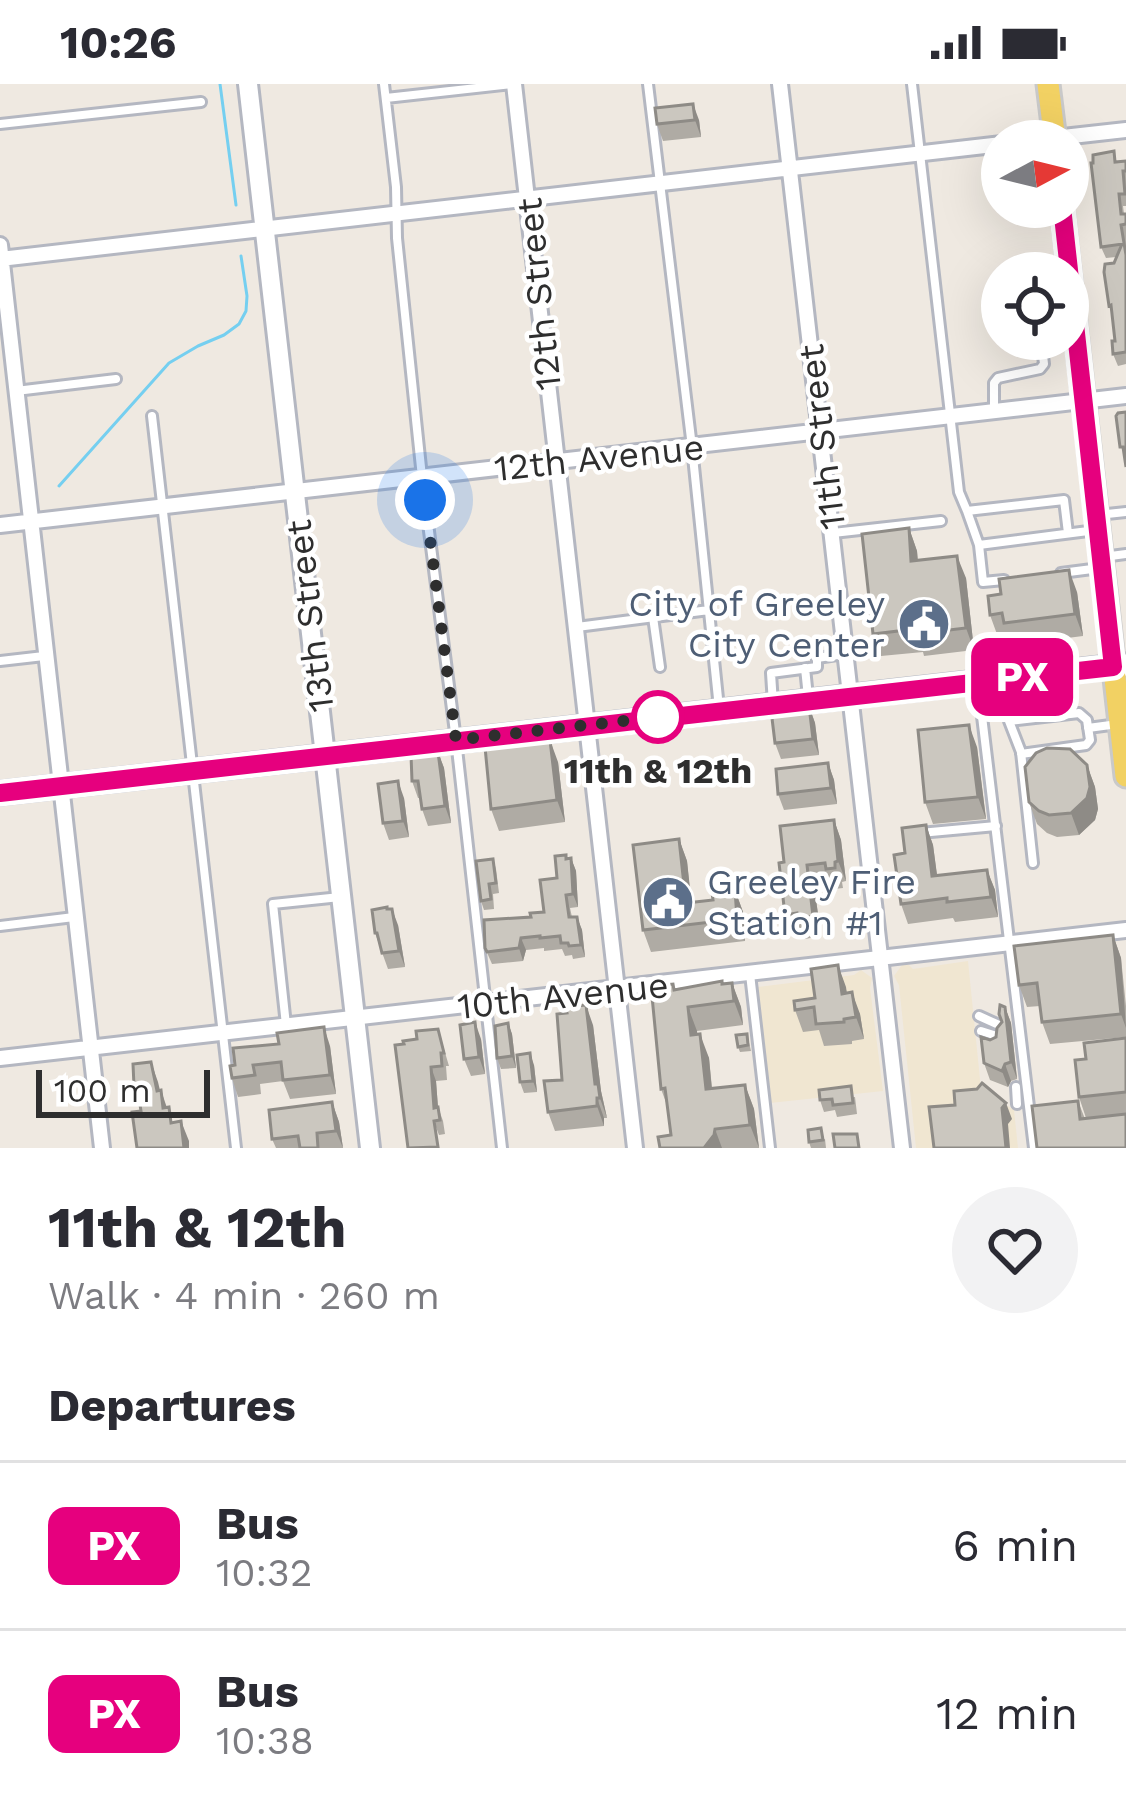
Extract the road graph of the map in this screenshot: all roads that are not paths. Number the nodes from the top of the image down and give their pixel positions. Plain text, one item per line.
1 (248, 84) edge
2 (384, 84) edge
3 (514, 84) edge
4 (648, 84) edge
5 (780, 84) edge
6 (912, 84) edge
7 (1048, 84) edge
8 (386, 98) junction
9 (201, 102) dead end
10 (1053, 120) edge
11 (0, 124) edge
12 (1126, 130) edge
13 (1089, 135) edge
14 (981, 147) edge
15 (921, 154) junction
16 (790, 169) junction
17 (660, 184) junction
18 (527, 199) junction
19 (396, 213) junction
20 (264, 229) junction
21 (0, 245) edge
22 (1, 259) edge
23 (1044, 360) edge
24 (1077, 360) edge
25 (116, 379) dead end
26 (16, 391) junction
27 (1126, 396) edge
28 (1084, 401) junction
29 (994, 411) junction
30 (152, 416) dead end
31 (949, 416) junction
32 (821, 431) junction
33 (692, 446) junction
34 (557, 461) junction
35 (422, 477) junction
36 (295, 491) junction
37 (160, 507) junction
38 (967, 511) junction
39 (1126, 512) edge
40 (941, 521) dead end
41 (31, 522) junction
42 (1097, 522) junction
43 (0, 525) edge
44 (832, 533) junction
45 (1068, 533) junction
46 (979, 545) junction
47 (1126, 554) edge
48 (1102, 562) junction
49 (1041, 575) edge
50 (1022, 578) edge
51 (709, 610) junction
52 (653, 616) junction
53 (576, 628) junction
54 (846, 653) junction
55 (46, 656) junction
56 (0, 661) edge
57 (1119, 666) edge
58 (659, 667) dead end
59 (805, 668) junction
60 (1004, 679) junction
61 (978, 681) junction
62 (850, 695) junction
63 (808, 700) junction
64 (773, 704) junction
65 (719, 710) junction
66 (1009, 721) junction
67 (586, 725) junction
68 (1088, 728) junction
69 (1122, 728) edge
70 (456, 740) junction
71 (325, 754) junction
72 (1021, 754) junction
73 (1125, 764) edge
74 (190, 770) junction
75 (61, 786) junction
76 (0, 793) edge
77 (996, 826) junction
78 (913, 834) edge
79 (1034, 863) dead end
80 (341, 897) junction
81 (76, 917) junction
82 (0, 926) edge
83 (1126, 930) edge
84 (1010, 944) junction
85 (880, 959) junction
86 (750, 974) junction
87 (618, 989) junction
88 (485, 1004) junction
89 (979, 1016) dead end
90 (355, 1018) junction
91 (999, 1025) edge
92 (286, 1026) junction
93 (981, 1031) dead end
94 (223, 1034) junction
95 (1000, 1037) edge
96 (90, 1048) junction
97 (0, 1058) edge
98 (1016, 1087) dead end
99 (1017, 1104) dead end
100 (102, 1148) edge
101 (236, 1148) edge
102 (370, 1148) edge
103 (502, 1148) edge
104 (635, 1148) edge
105 (770, 1148) edge
106 (902, 1148) edge
107 (1034, 1148) edge

1 - 20 street, 13th Street
2 - 8 lane
3 - 8 lane
3 - 18 street, 12th Street
4 - 17 lane
5 - 16 street, 11th Street
6 - 15 lane
7 - 10 main road
8 - 19 lane
9 - 11 lane
12 - 13 street
14 - 15 street
15 - 16 street
15 - 31 lane
16 - 17 street
16 - 32 street, 11th Street
17 - 18 street
17 - 33 lane
18 - 19 street
18 - 34 street, 12th Street
19 - 20 street
19 - 35 lane
20 - 22 street
20 - 36 street, 13th Street
21 - 22 street
22 - 26 street
23 - 29 lane
24 - 28 main road
25 - 26 lane
26 - 41 street
27 - 28 street, 12th Avenue
28 - 29 street, 12th Avenue
28 - 42 main road
29 - 31 street, 12th Avenue
30 - 37 lane
31 - 32 street, 12th Avenue
31 - 38 lane
32 - 33 street, 12th Avenue
32 - 44 street, 11th Street
33 - 34 street, 12th Avenue
33 - 51 lane
34 - 35 street, 12th Avenue
34 - 53 street, 12th Street
35 - 36 street, 12th Avenue
35 - 70 lane
36 - 37 street, 12th Avenue
36 - 71 street, 13th Street
37 - 41 street, 12th Avenue
37 - 74 lane
38 - 45 lane
38 - 46 lane
39 - 42 lane
40 - 44 lane
41 - 43 street, 12th Avenue
41 - 55 street
42 - 45 lane
42 - 48 main road
44 - 54 street, 11th Street
45 - 46 lane
46 - 50 lane
47 - 48 lane
48 - 49 lane
48 - 57 main road
51 - 52 lane
51 - 65 lane
52 - 53 lane
52 - 58 lane
53 - 67 street, 12th Street
54 - 59 lane
54 - 62 street, 11th Street
55 - 56 lane
55 - 75 street
57 - 60 main road
57 - 69 main road
59 - 63 lane
59 - 64 lane
60 - 61 main road
60 - 66 lane
61 - 62 main road
61 - 77 lane
62 - 63 main road
62 - 85 street, 11th Street
63 - 64 main road
64 - 65 main road
65 - 67 main road
66 - 68 lane
66 - 72 lane
67 - 70 main road
67 - 87 street, 12th Street
68 - 69 lane
68 - 72 lane
69 - 73 main road
70 - 71 main road
70 - 88 lane
71 - 74 main road
71 - 80 street, 13th Street
72 - 79 lane
74 - 75 main road
74 - 94 lane
75 - 76 main road
75 - 81 street
77 - 78 lane
77 - 84 lane
80 - 90 street, 13th Street
80 - 92 lane
81 - 82 lane
81 - 96 street
83 - 84 street, 10th Avenue
84 - 85 street, 10th Avenue
84 - 107 lane
85 - 86 street, 10th Avenue
85 - 106 street, 11th Street
86 - 87 street, 10th Avenue
86 - 105 lane
87 - 88 street, 10th Avenue
87 - 104 street, 12th Street
88 - 90 street, 10th Avenue
88 - 103 lane
89 - 91 lane
90 - 92 street, 10th Avenue
90 - 102 street, 13th Street
92 - 94 street, 10th Avenue
93 - 95 lane
94 - 96 street, 10th Avenue
94 - 101 lane
96 - 97 street, 10th Avenue
96 - 100 street
98 - 99 lane

